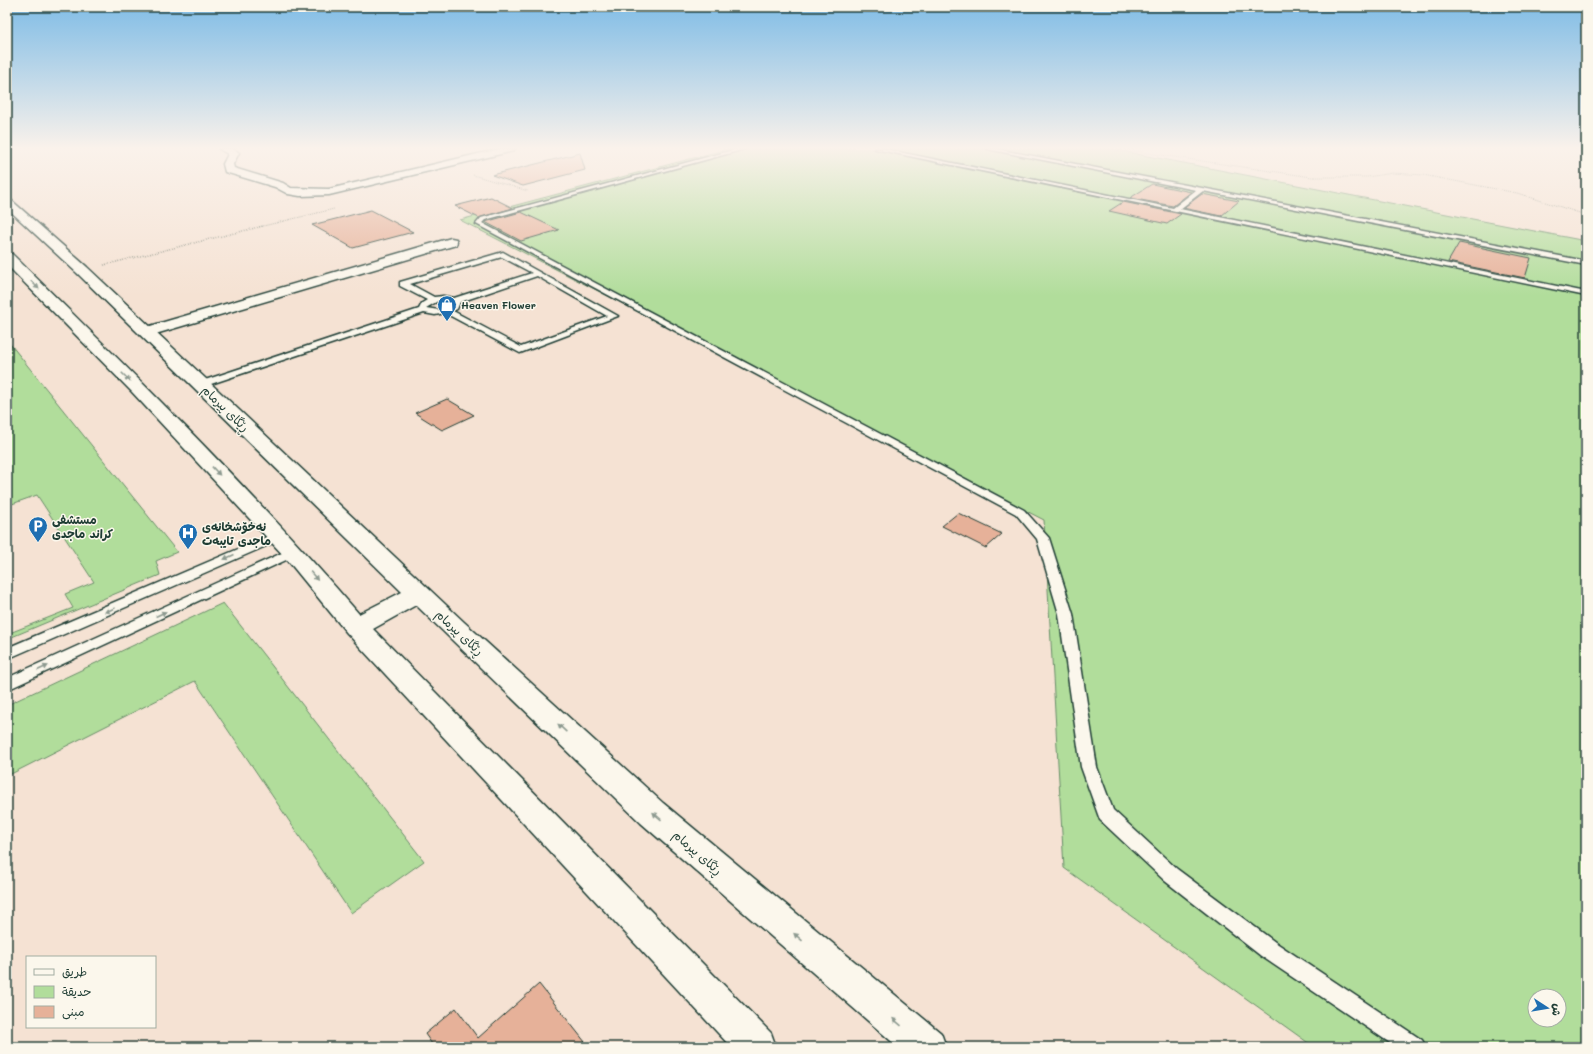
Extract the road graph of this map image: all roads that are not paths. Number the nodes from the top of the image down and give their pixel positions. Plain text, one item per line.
1 (561, 198) edge
2 (1117, 198) edge
3 (1190, 198) edge
4 (1250, 198) edge
5 (7, 202) edge
6 (1174, 210) junction
7 (451, 242) dead end
8 (7, 257) edge
9 (1586, 263) edge
10 (538, 273) junction
11 (1586, 294) edge
12 (433, 300) junction
13 (454, 301) junction
14 (424, 310) junction
15 (447, 311) junction
16 (146, 332) junction
17 (202, 384) junction
18 (285, 544) junction
19 (419, 593) junction
20 (356, 627) junction
21 (7, 654) edge
22 (7, 684) edge
23 (757, 1047) edge
24 (926, 1047) edge
25 (1414, 1047) edge

1 - 25 lane
2 - 6 lane
3 - 6 lane
4 - 9 lane
5 - 16 main road, ڕێگای پیرمام
6 - 11 lane
7 - 16 main road
8 -> 18 main road
10 - 12 lane
10 - 13 lane
10 - 15 lane
12 - 13 lane
12 - 14 lane
13 - 15 lane
14 - 15 lane
14 - 17 lane
16 - 17 main road, ڕێگای پیرمام
17 - 19 main road, ڕێگای پیرمام
18 -> 20 main road
18 -> 21 lane
22 -> 18 lane
19 - 20 main road
24 -> 19 main road, ڕێگای پیرمام
20 - 23 main road

